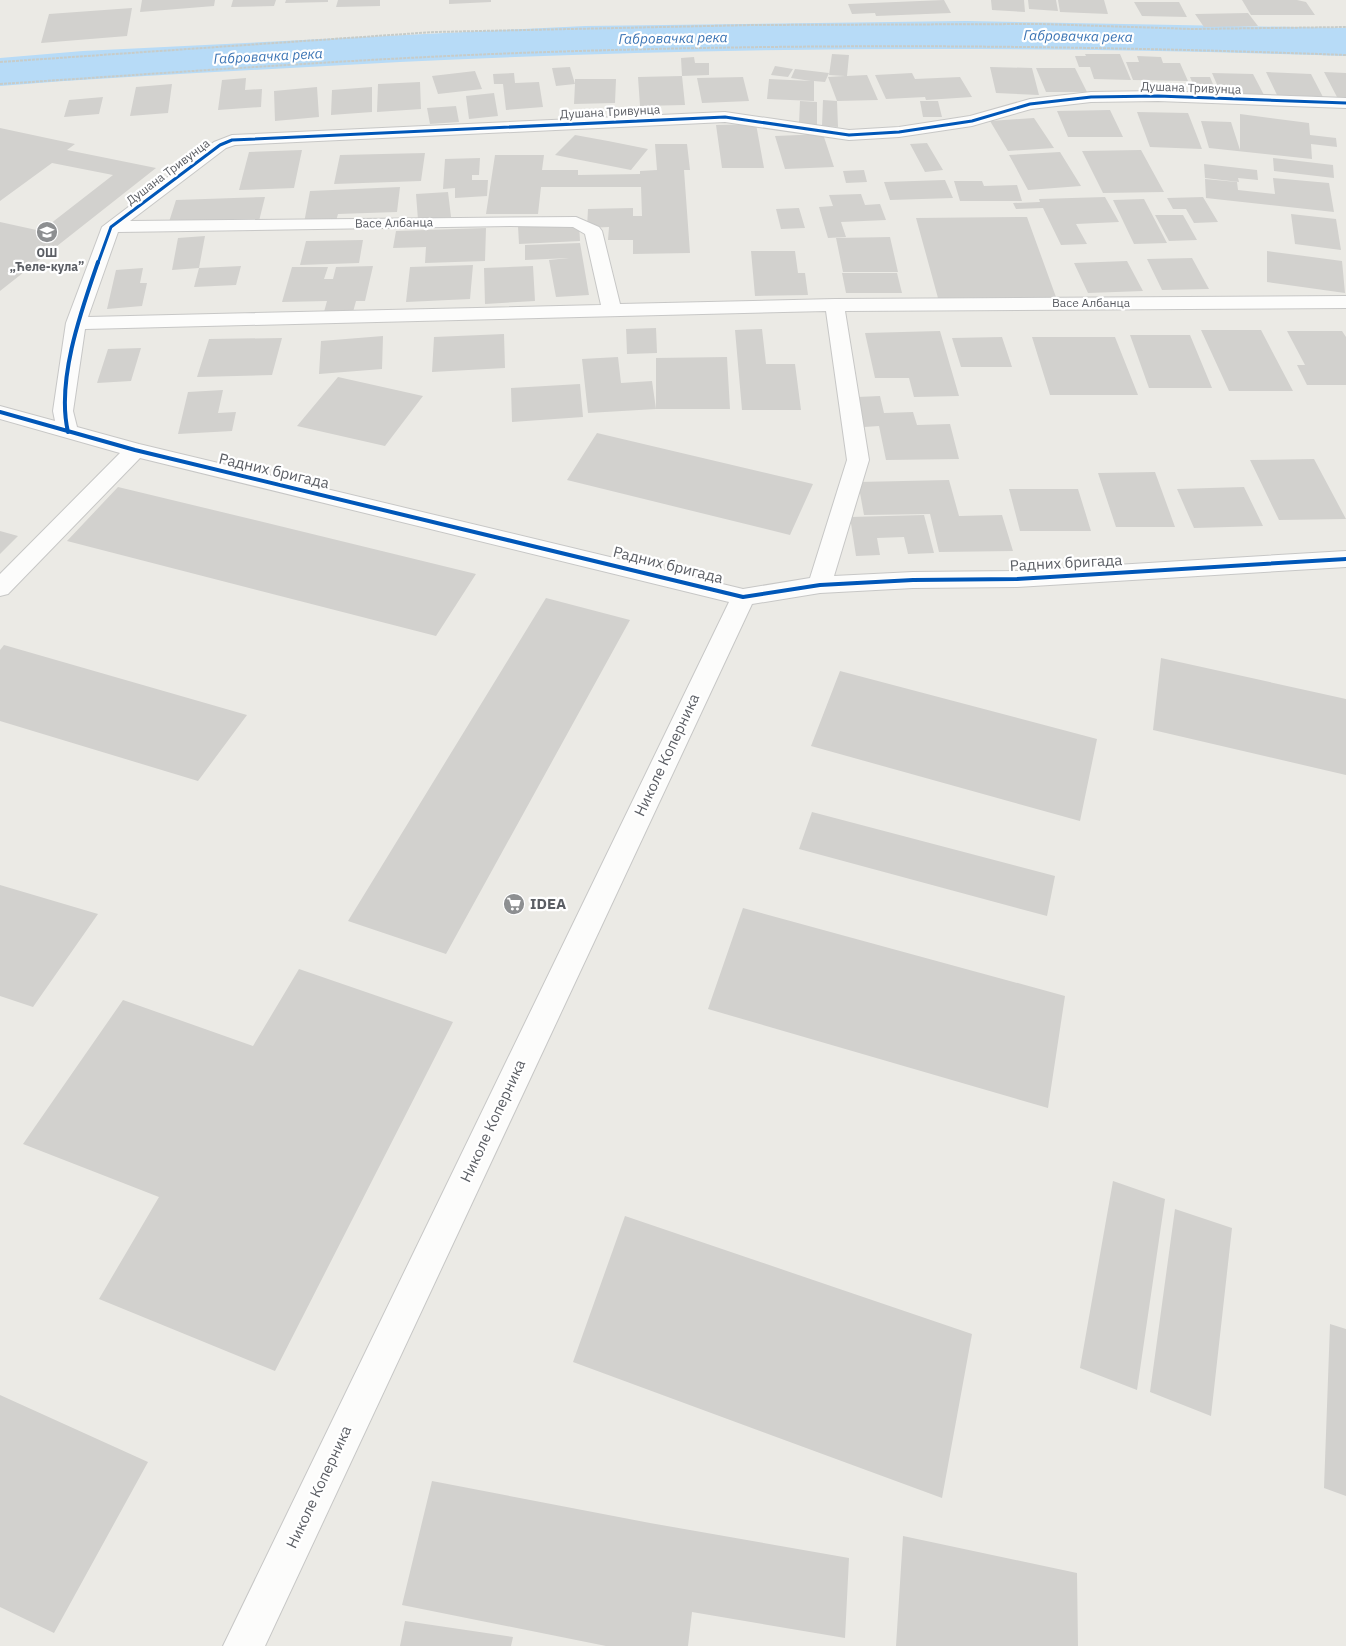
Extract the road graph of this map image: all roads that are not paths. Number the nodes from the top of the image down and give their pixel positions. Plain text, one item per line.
1 (1345, 107) edge
2 (111, 227) junction
3 (1346, 302) edge
4 (835, 304) junction
5 (612, 309) junction
6 (76, 323) junction
7 (0, 412) edge
8 (68, 432) junction
9 (135, 450) junction
10 (1346, 559) edge
11 (820, 585) junction
12 (0, 588) edge
13 (743, 597) junction
14 (244, 1646) edge

1 - 2 street, Душана Тривунца
2 - 5 street, Васе Албанца
2 - 6 street
3 - 4 street, Васе Албанца
4 - 5 street, Васе Албанца
4 - 11 street
5 - 6 street, Васе Албанца
6 - 8 street
7 - 8 street, Радних бригада
8 - 9 street, Радних бригада
9 - 12 street
9 - 13 street, Радних бригада
10 - 11 street, Радних бригада
11 - 13 street, Радних бригада
13 - 14 street, Николе Коперника

